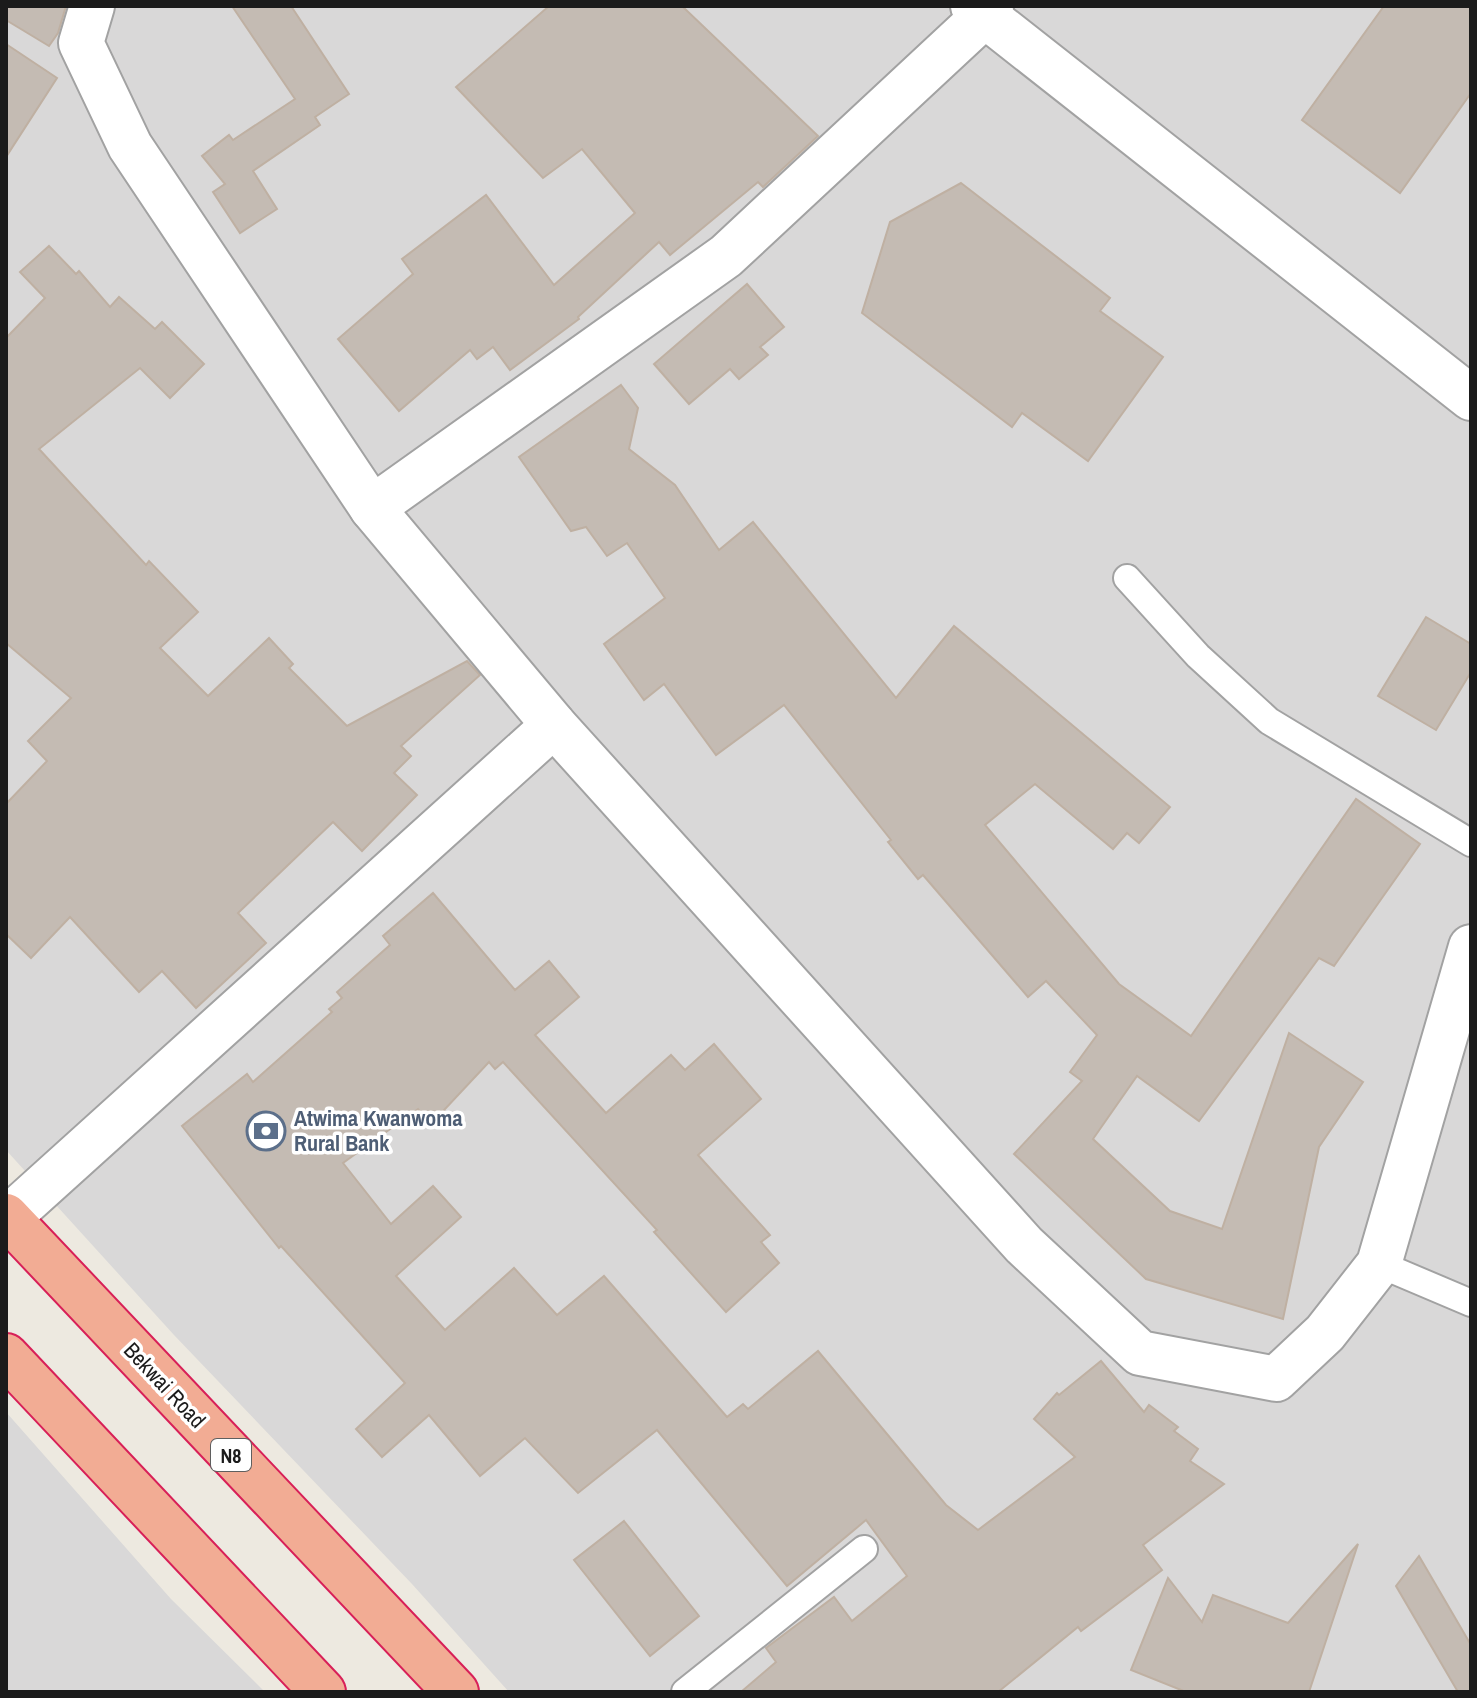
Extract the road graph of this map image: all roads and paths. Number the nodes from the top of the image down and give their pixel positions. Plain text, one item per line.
1 (92, 6) edge
2 (983, 9) edge
3 (1471, 398) edge
4 (372, 508) junction
5 (1127, 578) dead end
6 (554, 725) junction
7 (1471, 843) edge
8 (1471, 947) edge
9 (7, 1217) edge
10 (1379, 1264) junction
11 (1471, 1303) edge
12 (6, 1356) edge
13 (864, 1549) dead end
14 (323, 1692) edge
15 (456, 1692) edge
16 (685, 1692) edge

1 - 4 street
2 - 3 street
2 - 4 street
4 - 6 street
5 - 7 lane
6 - 9 street
6 - 10 street
8 - 10 street
9 - 15 highway, Bekwai Road / N8
10 - 11 lane
12 - 14 highway
13 - 16 lane

